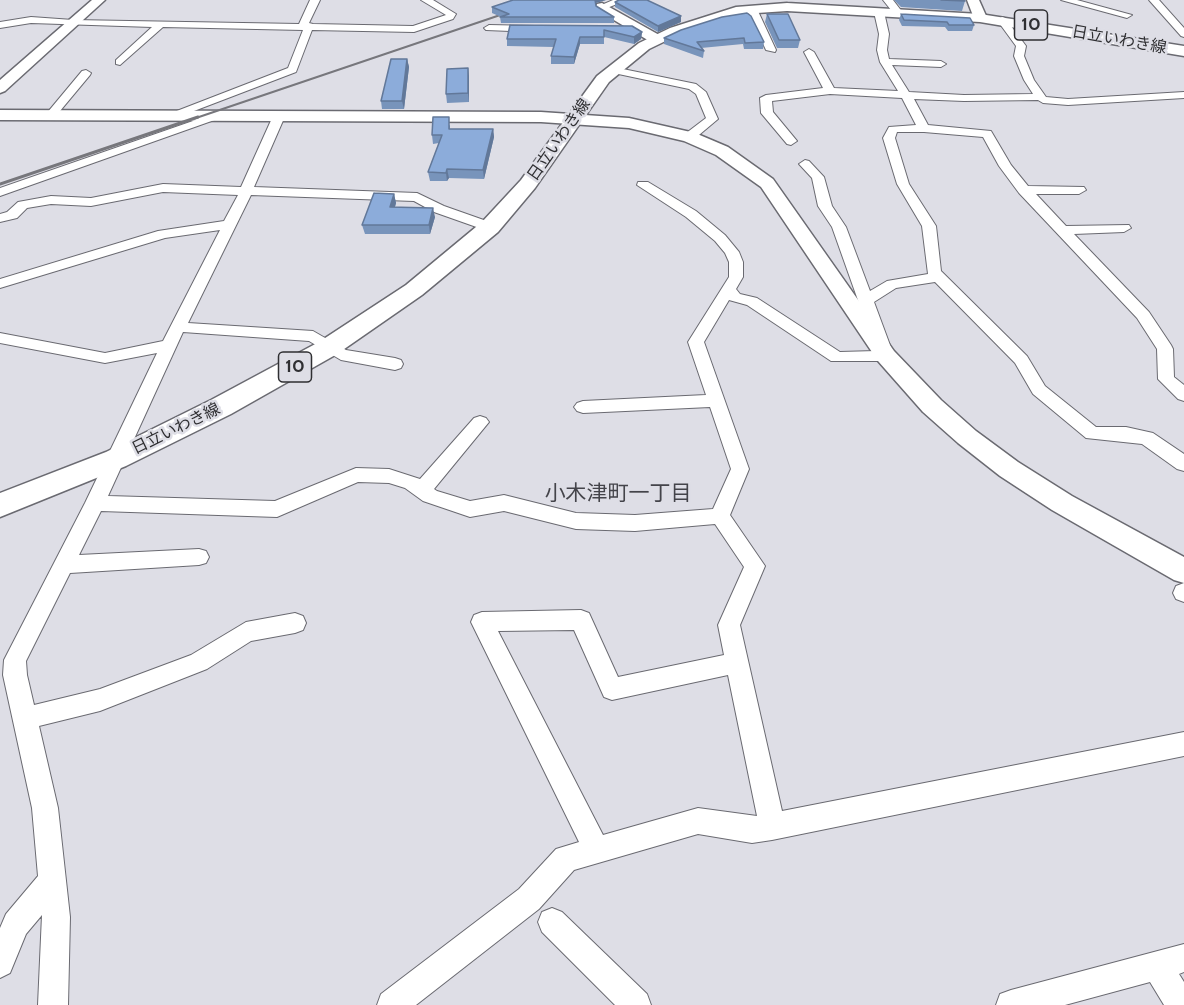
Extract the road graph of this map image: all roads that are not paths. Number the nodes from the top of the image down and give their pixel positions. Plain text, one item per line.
1 (99, 0) edge
2 (315, 0) edge
3 (426, 0) edge
4 (622, 0) edge
5 (888, 0) edge
6 (973, 0) edge
7 (1066, 0) edge
8 (1154, 0) edge
9 (786, 3) edge
10 (602, 7) joint
11 (752, 9) junction
12 (879, 12) junction
13 (898, 13) junction
14 (1127, 15) dead end
15 (980, 18) junction
16 (158, 20) junction
17 (1002, 20) junction
18 (72, 23) junction
19 (0, 25) edge
20 (306, 26) junction
21 (489, 28) dead end
22 (637, 28) junction
23 (548, 29) edge
24 (619, 29) edge
25 (1183, 32) edge
26 (656, 39) junction
27 (771, 50) dead end
28 (1184, 51) edge
29 (809, 52) dead end
30 (120, 62) dead end
31 (885, 62) junction
32 (941, 64) dead end
33 (613, 70) junction
34 (86, 73) dead end
35 (0, 88) edge
36 (830, 90) junction
37 (1184, 94) edge
38 (906, 95) junction
39 (1040, 97) junction
40 (0, 115) edge
41 (51, 115) junction
42 (174, 116) junction
43 (216, 116) junction
44 (279, 117) junction
45 (574, 118) junction
46 (924, 128) junction
47 (689, 137) junction
48 (791, 141) dead end
49 (805, 164) dead end
50 (643, 185) dead end
51 (1024, 190) junction
52 (1079, 190) dead end
53 (0, 192) edge
54 (245, 193) junction
55 (0, 218) edge
56 (229, 224) junction
57 (490, 227) junction
58 (1124, 228) dead end
59 (1060, 230) junction
60 (939, 277) junction
61 (0, 284) edge
62 (728, 289) junction
63 (866, 300) junction
64 (173, 336) junction
65 (0, 338) edge
66 (328, 348) junction
67 (886, 356) junction
68 (395, 364) dead end
69 (1184, 395) edge
70 (717, 401) junction
71 (583, 407) dead end
72 (480, 423) dead end
73 (116, 459) junction
74 (1184, 464) edge
75 (422, 490) junction
76 (95, 503) junction
77 (0, 505) edge
78 (720, 516) junction
79 (199, 557) dead end
80 (63, 565) junction
81 (1184, 571) edge
82 (295, 623) dead end
83 (737, 663) junction
84 (8, 677) edge
85 (26, 718) junction
86 (1184, 744) edge
87 (772, 827) junction
88 (597, 850) junction
89 (52, 881) junction
90 (552, 922) dead end
91 (8, 926) edge
92 (1170, 962) edge
93 (0, 963) edge
94 (53, 1005) edge
95 (392, 1005) edge
96 (636, 1005) edge
97 (1011, 1005) edge
98 (1181, 1005) edge

1 - 18 street
2 - 20 street
3 - 20 street
4 - 10 street
5 - 13 street
6 - 15 street
7 - 14 street
8 - 25 street
9 - 11 main road, 日立いわき線 / 10
9 - 12 main road, 日立いわき線 / 10
10 - 22 street
11 - 26 main road, 日立いわき線 / 10
11 - 27 street
12 - 13 main road, 日立いわき線 / 10
12 - 31 street
13 - 15 main road, 日立いわき線 / 10
15 - 17 main road, 日立いわき線 / 10
16 - 18 street
16 - 20 street
16 - 30 street
17 - 28 main road, 日立いわき線 / 10
17 - 39 street
18 - 19 street
18 - 35 street
20 - 42 street
21 - 23 street
22 - 24 street
22 - 26 street
26 - 33 main road, 日立いわき線 / 10
29 - 36 street
31 - 32 street
31 - 38 street
33 - 45 main road, 日立いわき線 / 10
33 - 47 street
34 - 41 street
36 - 38 street
36 - 48 street
37 - 39 street
38 - 39 street
38 - 46 street
40 - 41 street
41 - 42 street
42 - 43 street
43 - 44 street
43 - 53 street
44 - 45 street
44 - 54 street
45 - 47 street
45 - 57 main road, 日立いわき線 / 10
46 - 51 street
46 - 60 street
47 - 67 street
49 - 63 street
50 - 62 street
51 - 52 street
51 - 59 street
54 - 55 street
54 - 56 street
54 - 57 street
56 - 61 street
56 - 64 street
57 - 66 main road, 日立いわき線 / 10
58 - 59 street
59 - 69 street
60 - 63 street
60 - 74 street
62 - 67 street
62 - 70 street
63 - 67 street
64 - 65 street
64 - 66 street
64 - 73 street
66 - 68 street
66 - 73 main road, 日立いわき線 / 10
67 - 81 street
70 - 71 street
70 - 78 street
72 - 75 street
73 - 76 street
73 - 77 main road, 日立いわき線 / 10
75 - 76 street
75 - 78 street
76 - 80 street
78 - 83 street
79 - 80 street
80 - 84 street
82 - 85 street
83 - 87 street
83 - 88 street
84 - 85 street
85 - 89 street
86 - 87 street
87 - 88 street
88 - 95 street
89 - 91 street
89 - 94 street
90 - 96 street
91 - 93 street
92 - 97 street
92 - 98 street

